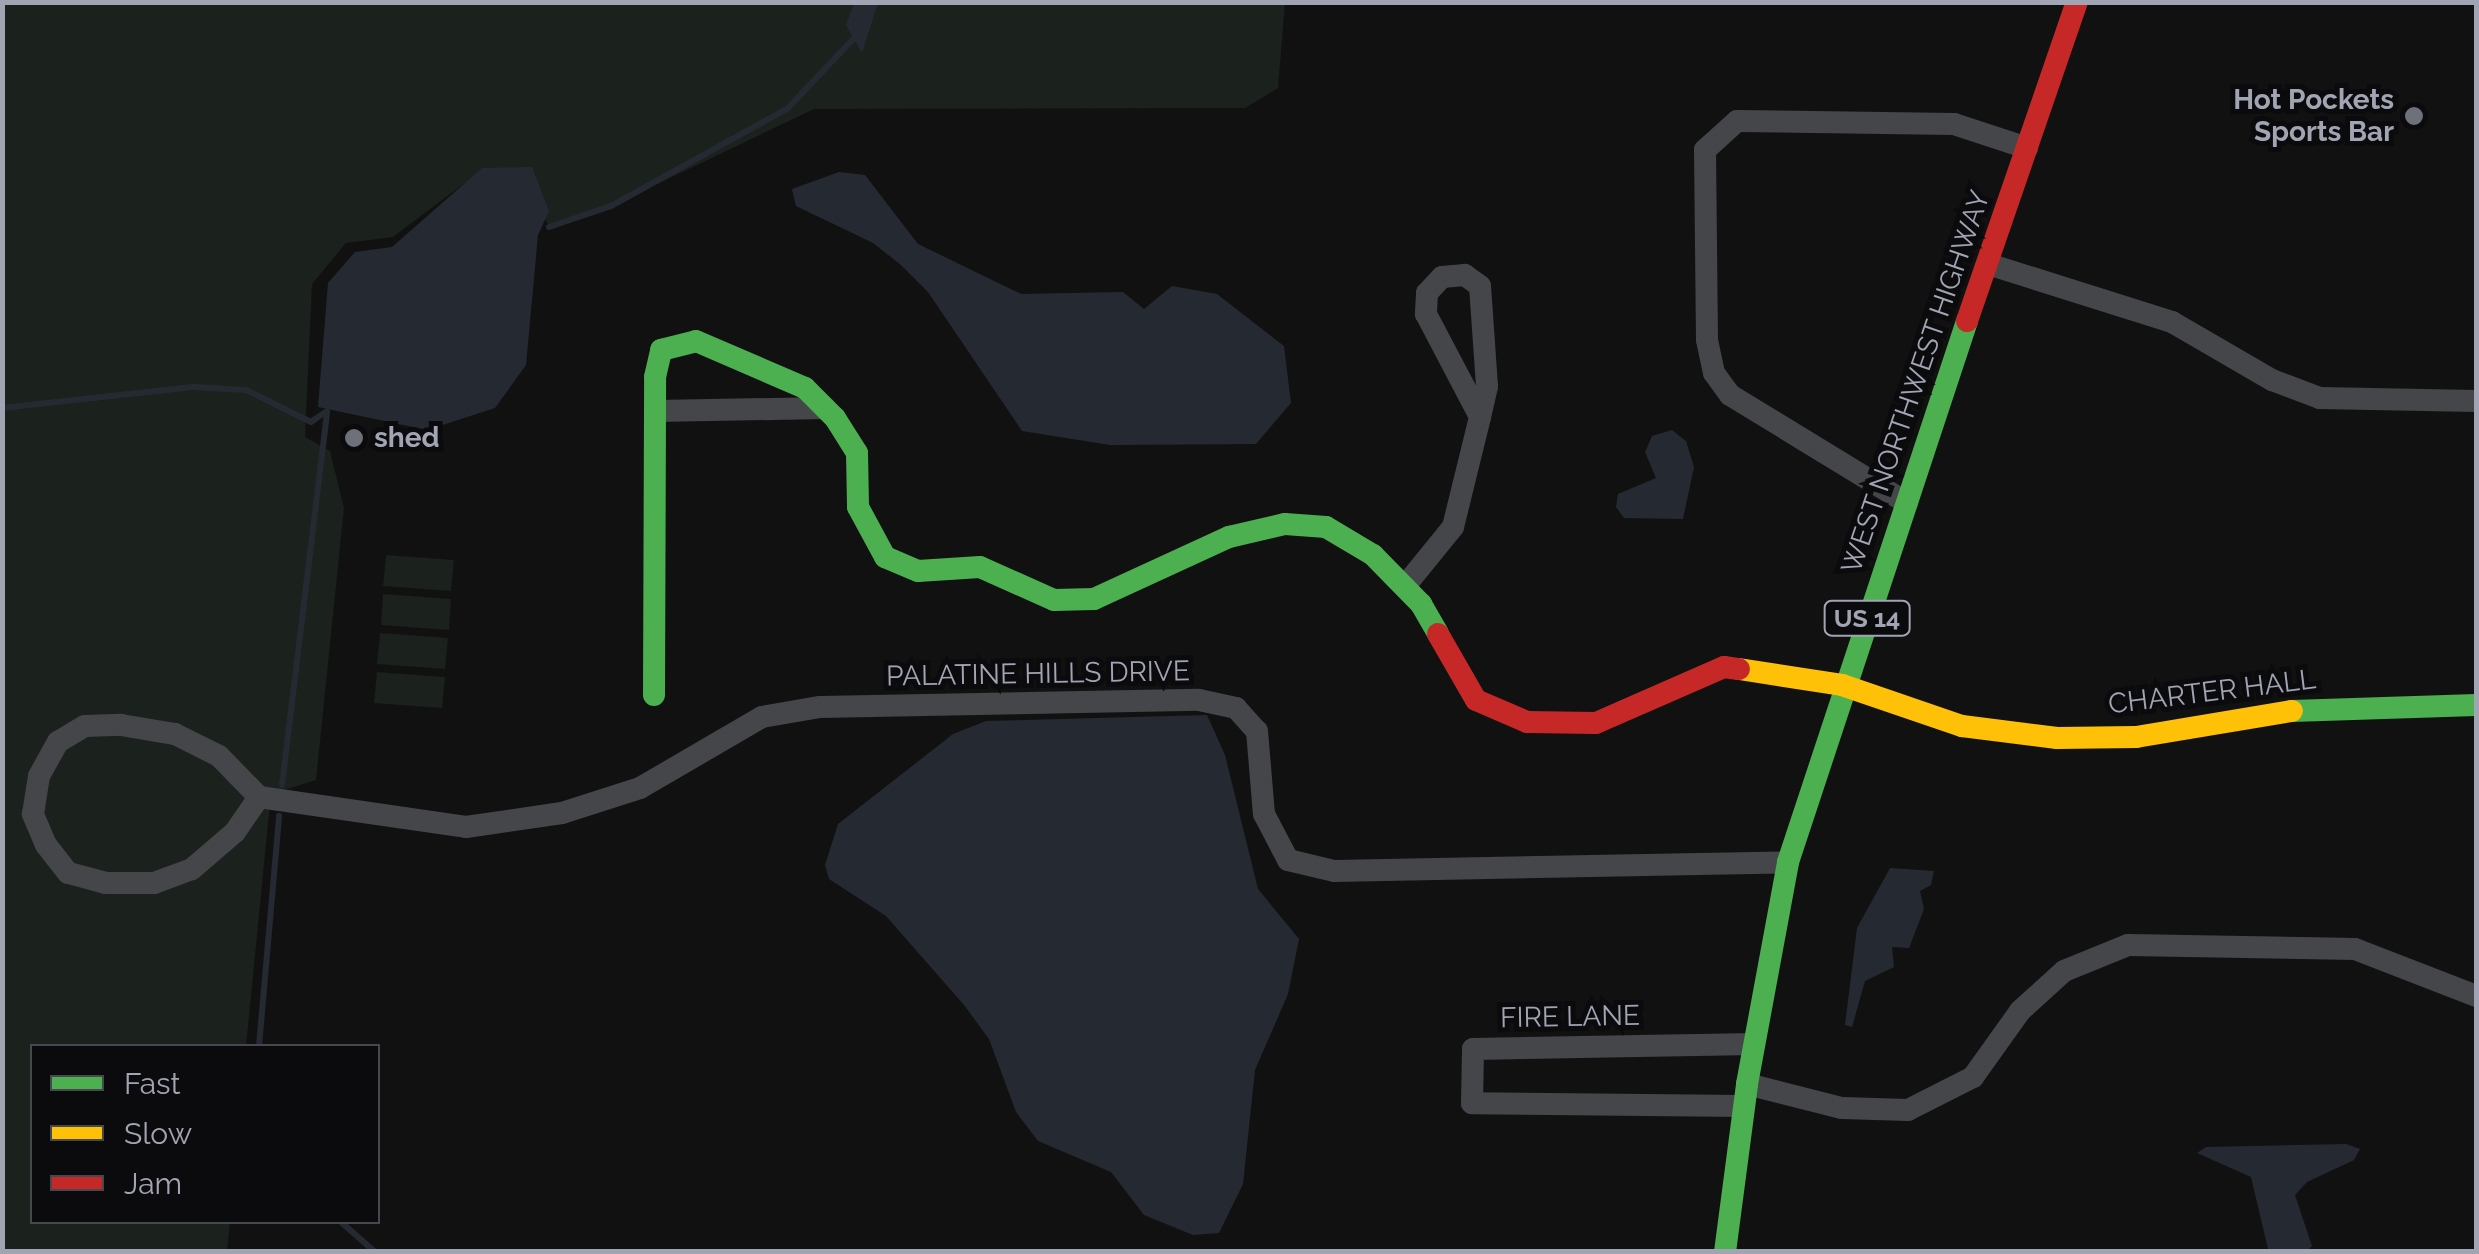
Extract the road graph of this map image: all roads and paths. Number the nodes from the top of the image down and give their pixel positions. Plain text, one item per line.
1 (2077, 2) edge
2 (2027, 148) junction
3 (1988, 264) junction
4 (2476, 401) edge
5 (824, 408) junction
6 (655, 412) junction
7 (1480, 418) junction
8 (1907, 503) junction
9 (1406, 586) junction
10 (1842, 684) junction
11 (654, 695) dead end
12 (2476, 704) edge
13 (259, 798) junction
14 (1788, 862) junction
15 (2476, 996) edge
16 (1754, 1044) junction
17 (1745, 1095) junction
18 (1725, 1252) edge

1 - 2 street, WEST NORTHWEST HIGHWAY / US 14
2 - 3 street, WEST NORTHWEST HIGHWAY / US 14
2 - 8 street
3 - 4 street
3 - 8 street, WEST NORTHWEST HIGHWAY / US 14
5 - 6 street
5 - 6 street, CHARTER HALL
5 - 9 street, CHARTER HALL
6 - 11 street
7 - 7 street
7 - 9 street
8 - 10 street, WEST NORTHWEST HIGHWAY / US 14
9 - 10 street, CHARTER HALL
10 - 12 street, CHARTER HALL
10 - 14 street, WEST NORTHWEST HIGHWAY / US 14
13 - 13 street
13 - 14 street, PALATINE HILLS DRIVE
14 - 16 street, WEST NORTHWEST HIGHWAY / US 14
15 - 17 street
16 - 17 street, WEST NORTHWEST HIGHWAY / US 14
16 - 17 street, FIRE LANE
17 - 18 street, WEST NORTHWEST HIGHWAY / US 14

